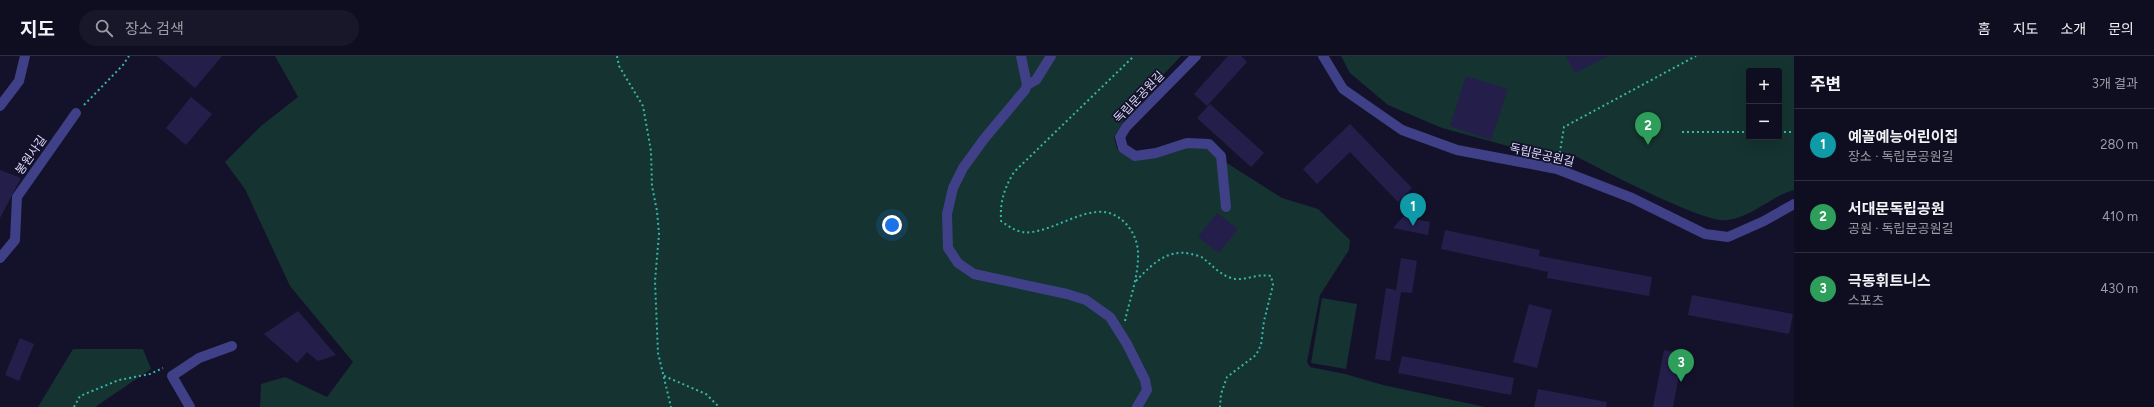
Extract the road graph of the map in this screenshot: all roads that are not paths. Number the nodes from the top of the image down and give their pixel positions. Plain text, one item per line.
1 (24, 56) edge
2 (1022, 56) edge
3 (1051, 56) edge
4 (1196, 56) edge
5 (1323, 56) edge
6 (1027, 85) junction
7 (0, 106) edge
8 (76, 113) road end
9 (1794, 204) edge
10 (1226, 207) dead end
11 (0, 258) edge
12 (232, 346) dead end
13 (190, 407) edge
14 (1137, 407) edge

1 - 7 street
2 - 6 street
3 - 6 street
4 - 10 street, 독립문공원길
5 - 9 street, 독립문공원길
6 - 14 street
8 - 11 street, 봉원사길
12 - 13 street

